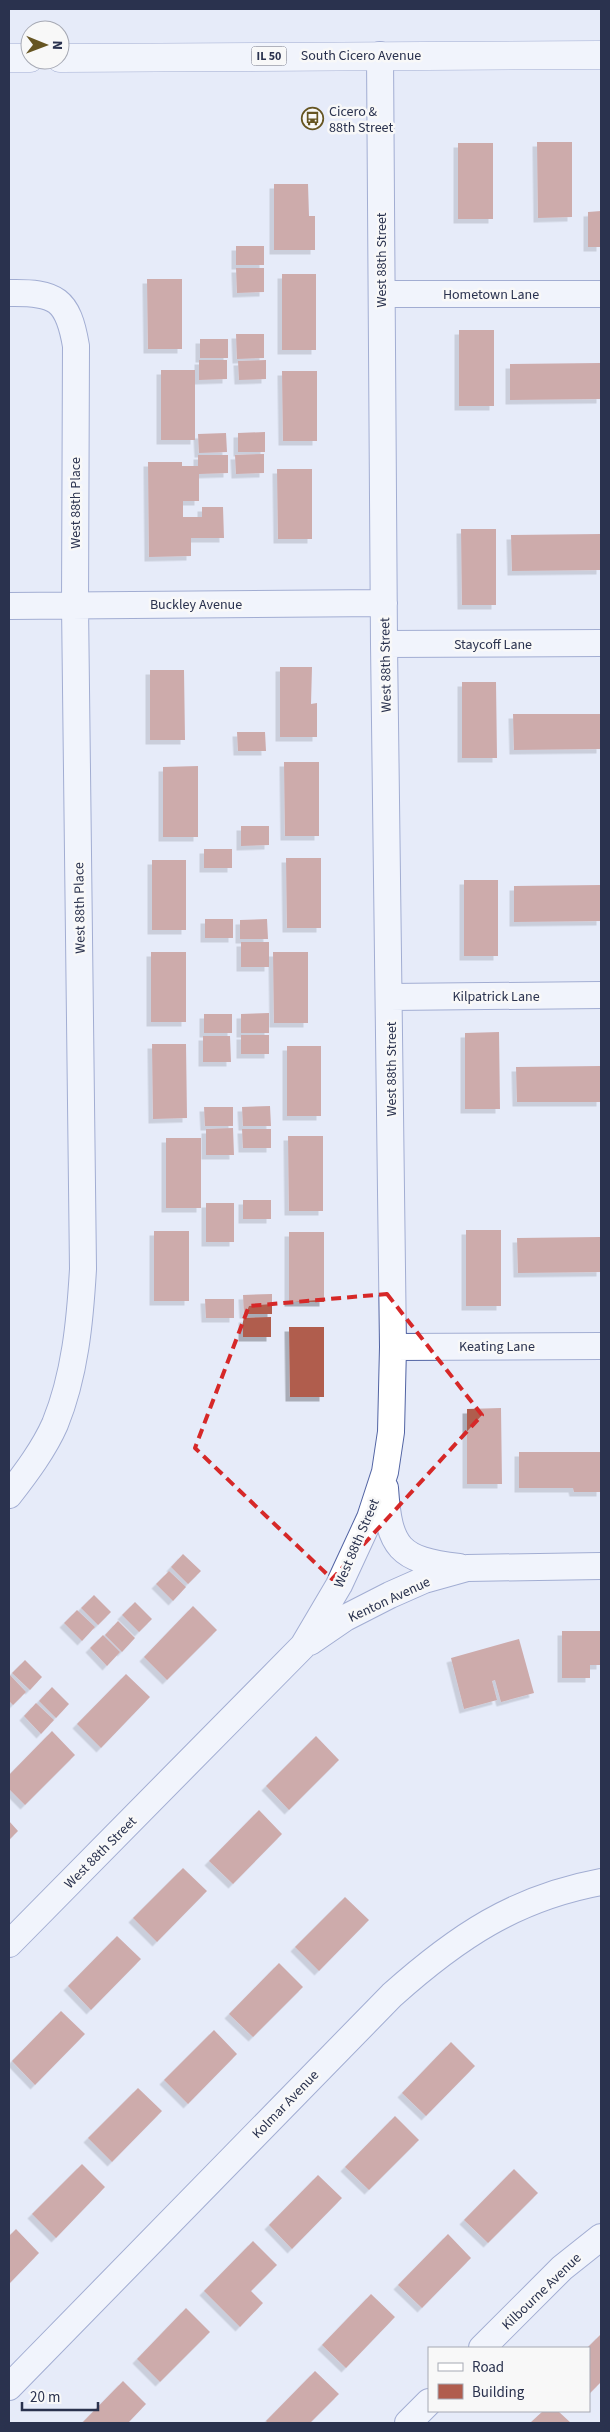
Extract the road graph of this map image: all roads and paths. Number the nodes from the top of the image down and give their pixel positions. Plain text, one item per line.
1 (380, 55) junction
2 (601, 55) edge
3 (70, 58) edge
4 (9, 293) edge
5 (382, 294) junction
6 (601, 294) edge
7 (384, 603) junction
8 (75, 605) junction
9 (9, 606) edge
10 (601, 643) edge
11 (384, 644) junction
12 (601, 995) edge
13 (390, 997) junction
14 (601, 1346) edge
15 (393, 1347) junction
16 (384, 1472) junction
17 (9, 1495) edge
18 (601, 1566) edge
19 (467, 1568) junction
20 (303, 1646) junction
21 (601, 1882) edge
22 (9, 1944) edge
23 (601, 2237) edge
24 (483, 2347) edge
25 (9, 2387) edge
26 (428, 2403) edge
27 (408, 2423) edge

1 - 2 main road, South Cicero Avenue / IL 50
1 - 3 main road, South Cicero Avenue / IL 50
1 - 5 street, West 88th Street
4 - 8 street, West 88th Place
5 - 6 street, Hometown Lane
5 - 7 street, West 88th Street
7 - 8 street, Buckley Avenue
7 - 11 street, West 88th Street
8 - 9 street, Buckley Avenue
8 - 17 street, West 88th Place
10 - 11 street, Staycoff Lane
11 - 13 street, West 88th Street
12 - 13 street, Kilpatrick Lane
13 - 15 street, West 88th Street
14 - 15 street, Keating Lane
15 - 16 street, West 88th Street
16 - 19 street
16 - 20 street, West 88th Street
18 - 19 street, Kenton Avenue
19 - 20 street, Kenton Avenue
20 - 22 street, West 88th Street
21 - 25 street, Kolmar Avenue
23 - 24 street, Kilbourne Avenue
26 - 27 street

